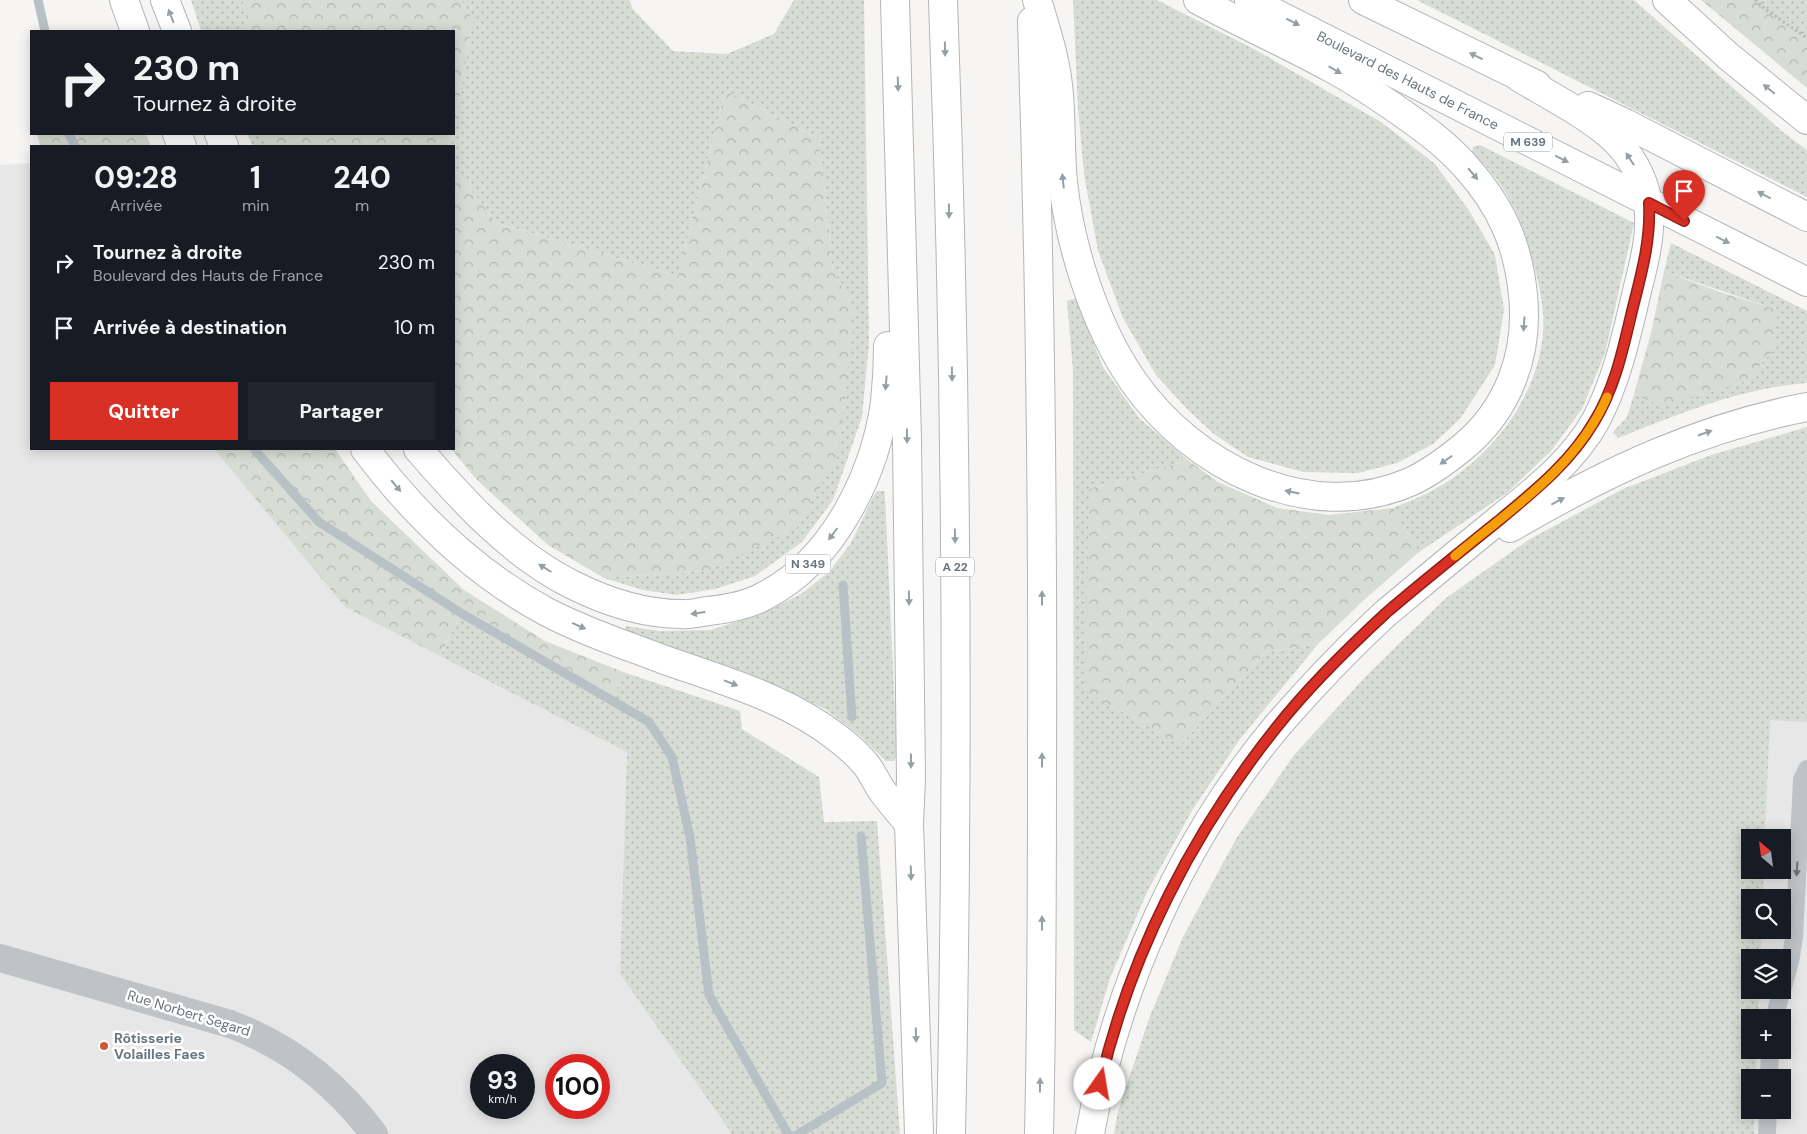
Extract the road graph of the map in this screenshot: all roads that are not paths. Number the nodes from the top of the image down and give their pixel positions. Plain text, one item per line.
1 (124, 0) edge
2 (165, 0) edge
3 (895, 0) edge
4 (943, 0) edge
5 (1032, 0) edge
6 (1037, 0) edge
7 (1198, 0) edge
8 (1249, 0) edge
9 (1364, 0) edge
10 (1667, 0) edge
11 (136, 30) edge
12 (177, 30) edge
13 (1520, 78) junction
14 (1807, 120) edge
15 (899, 124) junction
16 (1649, 203) junction
17 (1807, 217) edge
18 (1807, 282) edge
19 (1807, 407) edge
20 (366, 450) edge
21 (419, 450) edge
22 (1440, 569) junction
23 (1807, 769) edge
24 (909, 824) junction
25 (0, 958) edge
26 (1777, 1009) edge
27 (1768, 1119) edge
28 (374, 1134) edge
29 (919, 1134) edge
30 (951, 1134) edge
31 (1039, 1134) edge
32 (1090, 1134) edge
33 (1767, 1134) edge

1 - 11 highway
12 -> 2 highway
3 -> 15 highway
4 -> 30 highway, A 22
31 -> 5 highway
7 -> 6 highway
8 -> 16 highway, Boulevard des Hauts de France / M 639
13 -> 9 highway
14 -> 10 highway
16 -> 13 highway
17 -> 13 highway
15 -> 21 highway, N 349
15 -> 24 highway
16 -> 18 highway, Boulevard des Hauts de France / M 639
16 - 22 highway
22 -> 19 highway
20 -> 24 highway
22 - 32 highway
23 -> 26 lane
24 -> 29 highway
25 - 28 street, Rue Norbert Segard
27 - 33 lane

